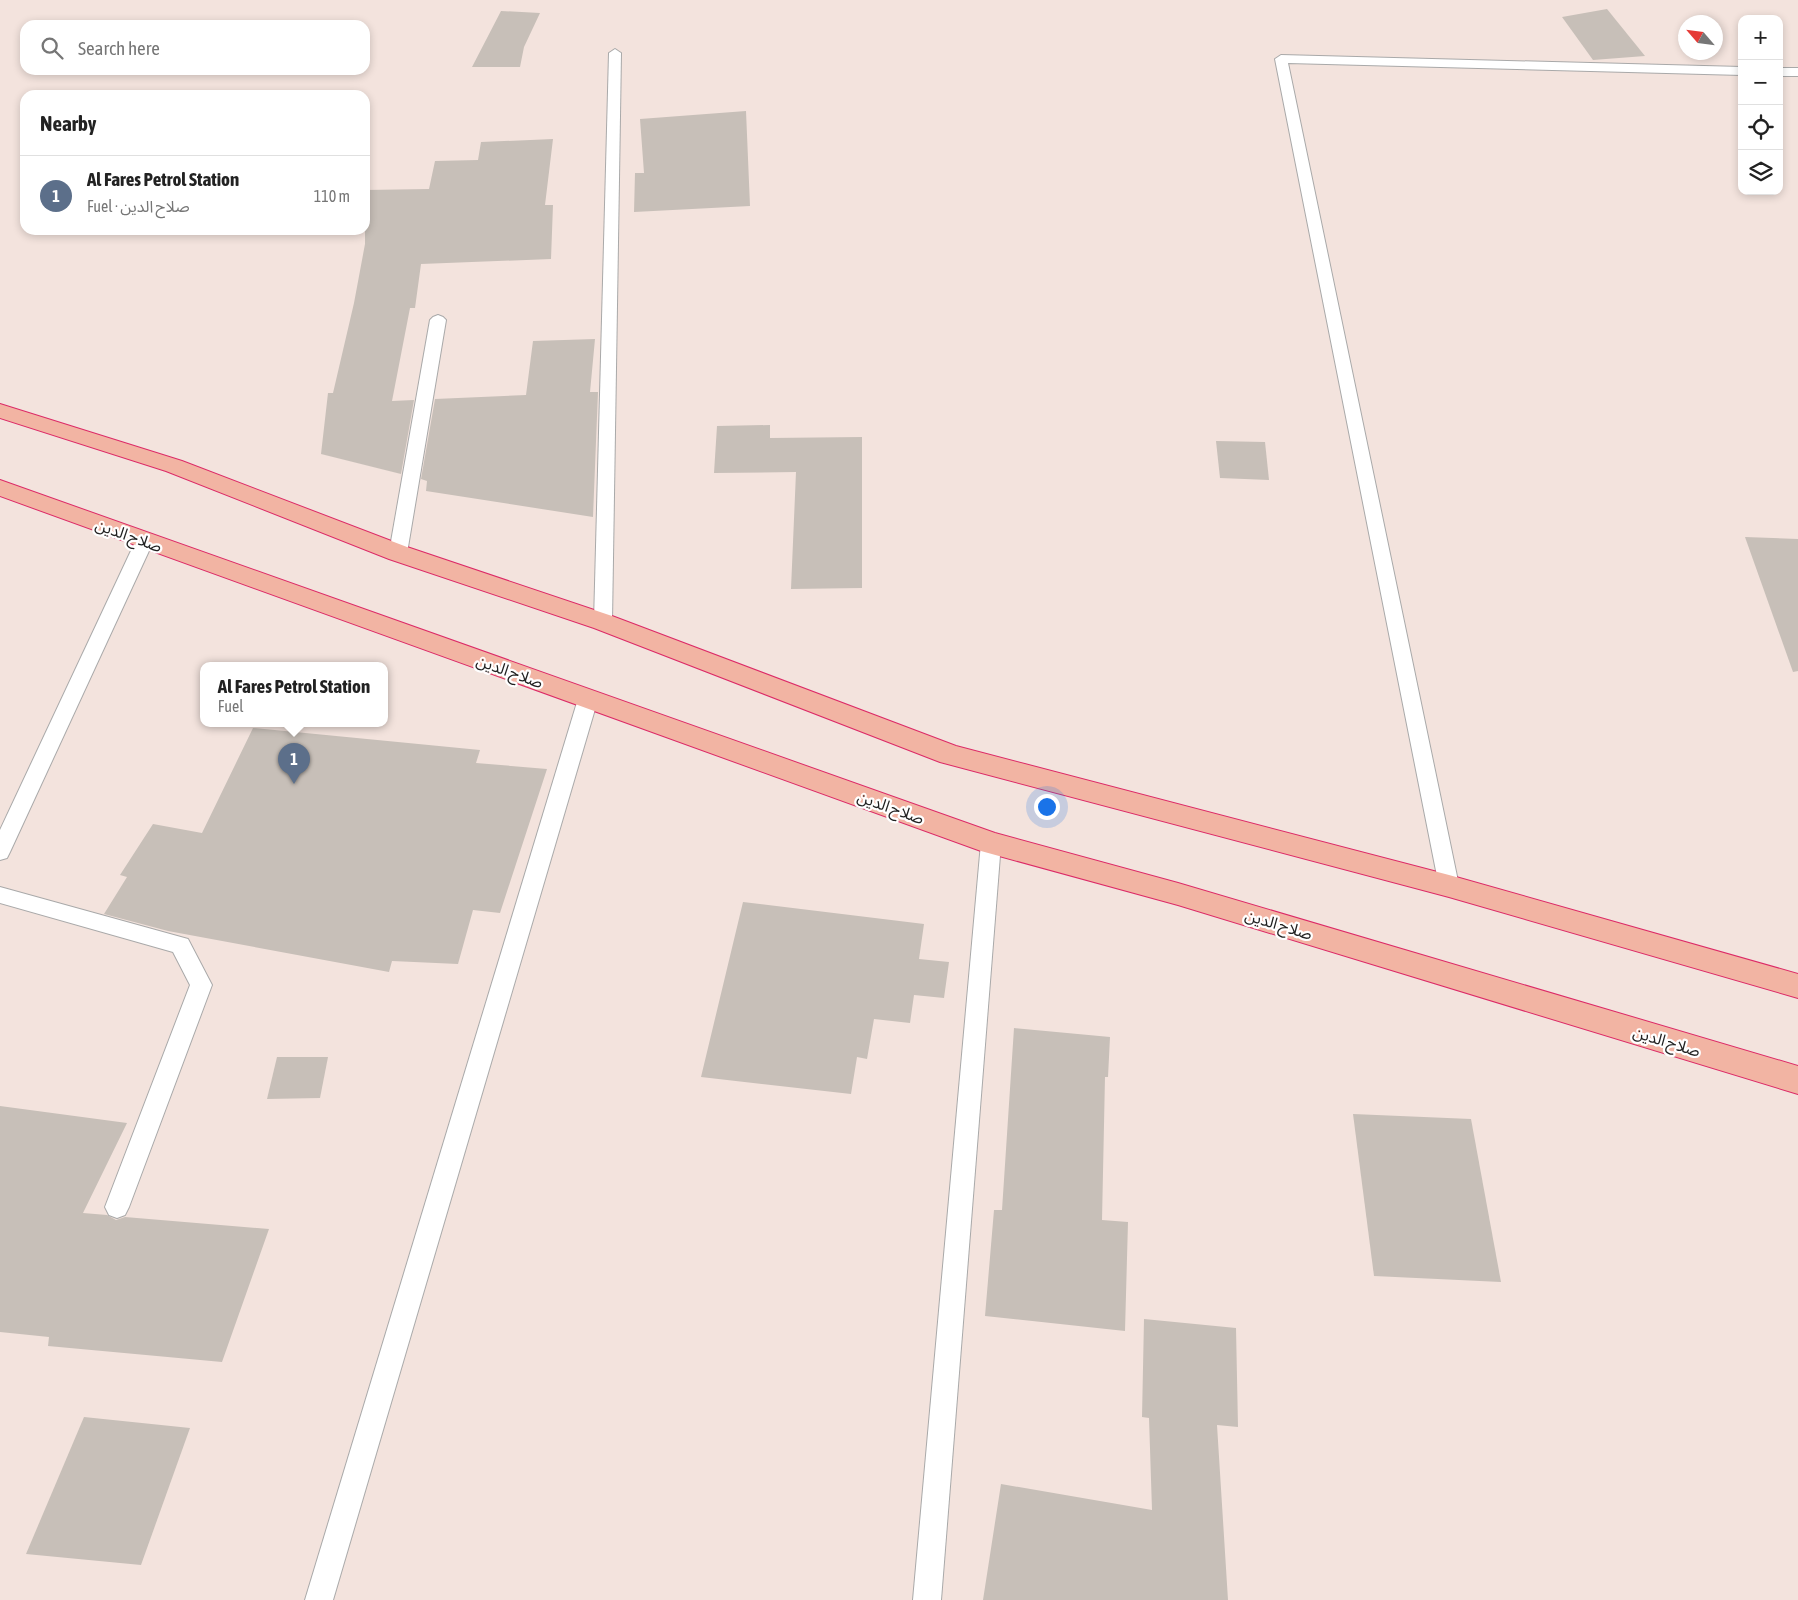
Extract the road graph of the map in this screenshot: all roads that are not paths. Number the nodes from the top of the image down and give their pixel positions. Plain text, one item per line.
1 (615, 53) dead end
2 (1738, 71) edge
3 (1783, 72) edge
4 (1798, 72) edge
5 (438, 320) dead end
6 (0, 411) edge
7 (0, 488) edge
8 (145, 540) junction
9 (398, 553) junction
10 (603, 622) junction
11 (588, 698) junction
12 (991, 843) junction
13 (0, 852) edge
14 (1450, 886) junction
15 (0, 895) edge
16 (1798, 986) edge
17 (1798, 1080) edge
18 (117, 1207) dead end
19 (318, 1600) edge
20 (927, 1600) edge

1 - 10 lane
2 - 14 lane
3 - 4 lane
5 - 9 lane
6 - 9 highway
7 - 8 highway, صلاح الدين
8 - 11 highway, صلاح الدين
8 - 13 lane
9 - 10 highway
10 - 14 highway
11 - 12 highway, صلاح الدين
11 - 19 lane
12 - 17 highway, صلاح الدين
12 - 20 lane
14 - 16 highway
15 - 18 lane

